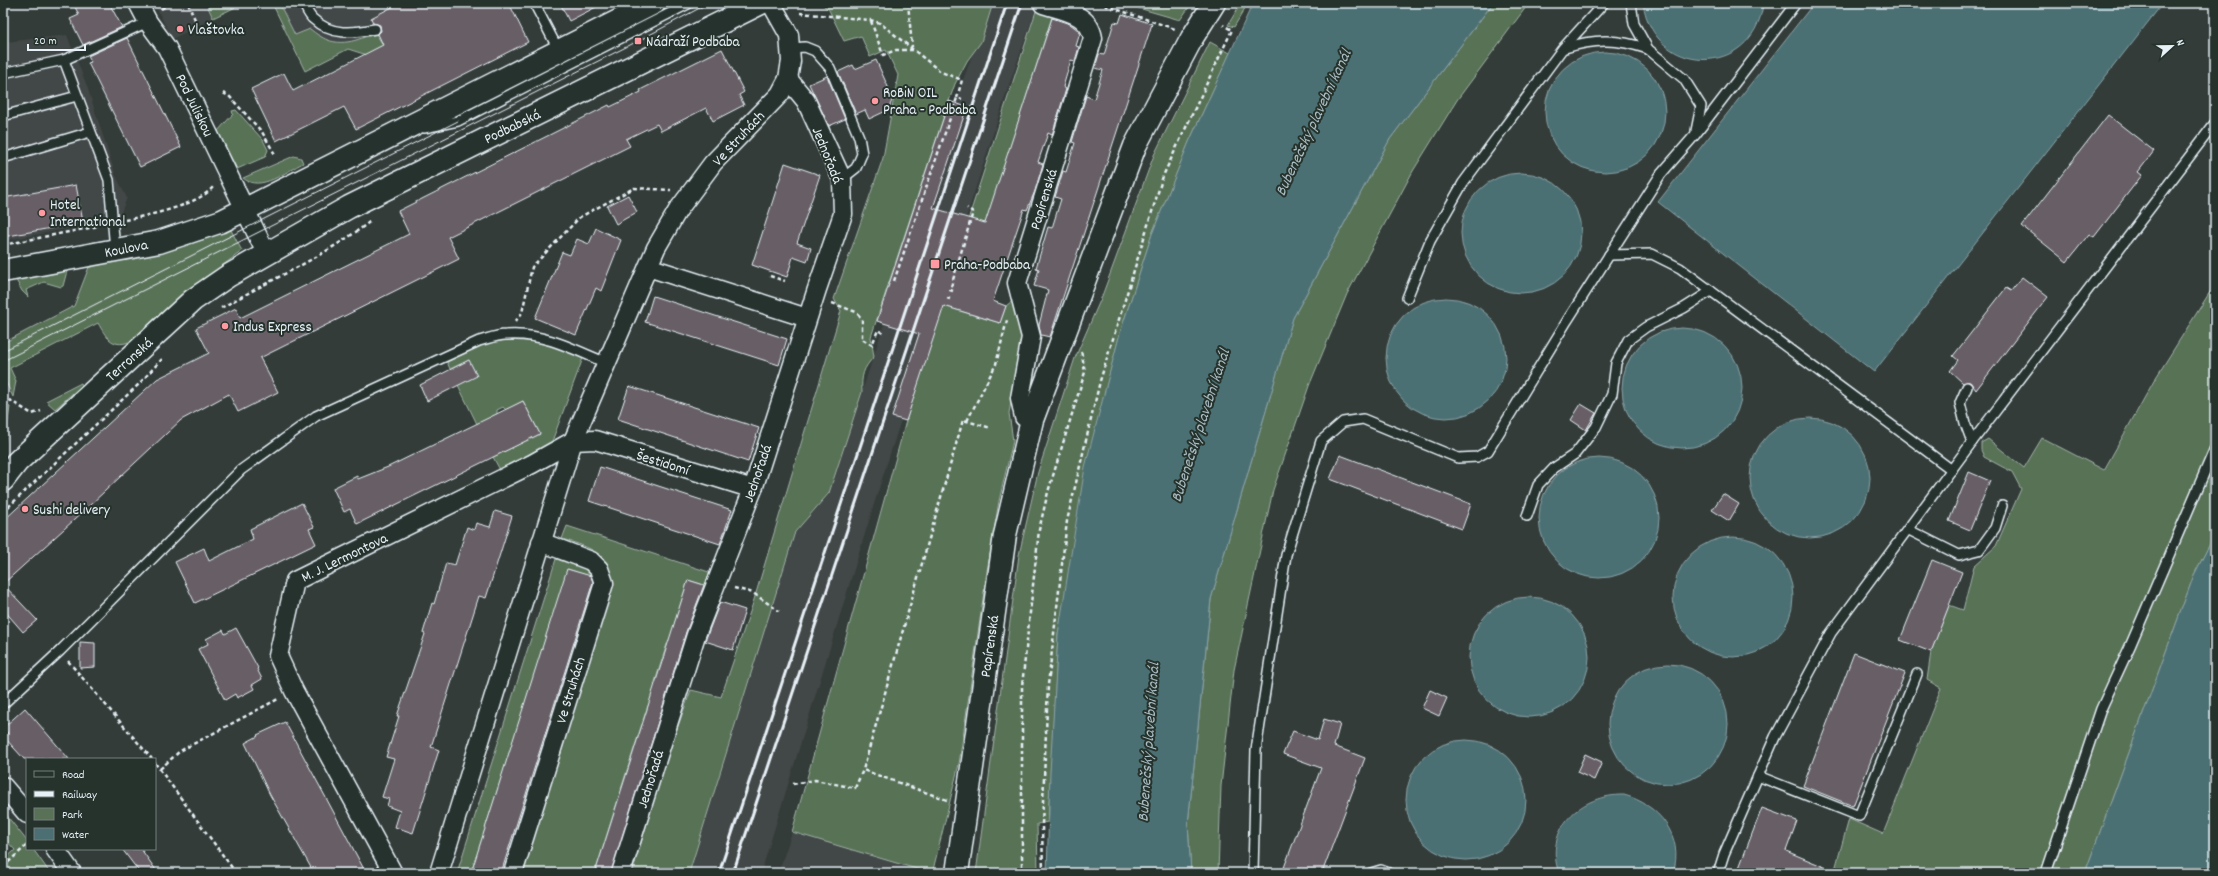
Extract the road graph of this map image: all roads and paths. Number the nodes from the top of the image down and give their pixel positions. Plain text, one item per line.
1 (138, 3) edge
2 (173, 3) edge
3 (188, 3) edge
4 (303, 3) edge
5 (534, 3) edge
6 (654, 3) edge
7 (690, 3) edge
8 (761, 3) edge
9 (771, 3) edge
10 (908, 3) edge
11 (1098, 3) edge
12 (1214, 3) edge
13 (1604, 3) edge
14 (1631, 3) edge
15 (1796, 3) edge
16 (1043, 4) edge
17 (800, 13) dead end
18 (153, 17) junction
19 (870, 20) junction
20 (376, 29) dead end
21 (1232, 30) dead end
22 (196, 34) dead end
23 (1192, 38) junction
24 (791, 48) junction
25 (1564, 48) junction
26 (913, 49) junction
27 (1648, 49) junction
28 (559, 51) junction
29 (64, 60) junction
30 (3, 73) edge
31 (788, 79) junction
32 (223, 93) dead end
33 (77, 96) junction
34 (957, 98) junction
35 (962, 99) dead end
36 (3, 116) edge
37 (2215, 123) edge
38 (90, 132) junction
39 (399, 133) junction
40 (1695, 135) junction
41 (276, 156) dead end
42 (3, 158) edge
43 (842, 179) junction
44 (693, 190) junction
45 (967, 208) dead end
46 (245, 210) junction
47 (376, 217) dead end
48 (115, 251) junction
49 (266, 253) junction
50 (1608, 255) junction
51 (648, 268) junction
52 (3, 271) edge
53 (770, 276) dead end
54 (785, 281) dead end
55 (894, 281) dead end
56 (1711, 290) junction
57 (953, 291) dead end
58 (814, 298) junction
59 (1407, 298) dead end
60 (216, 310) dead end
61 (807, 318) junction
62 (1007, 319) dead end
63 (884, 334) dead end
64 (504, 335) junction
65 (1080, 344) dead end
66 (164, 356) dead end
67 (606, 363) junction
68 (1967, 387) dead end
69 (3, 396) edge
70 (1032, 420) junction
71 (967, 421) junction
72 (59, 422) junction
73 (992, 428) dead end
74 (573, 441) junction
75 (1972, 442) junction
76 (2215, 448) edge
77 (10, 464) edge
78 (1952, 470) junction
79 (3, 480) edge
80 (753, 489) junction
81 (2002, 506) dead end
82 (4, 510) edge
83 (1527, 516) dead end
84 (1909, 530) junction
85 (541, 542) junction
86 (716, 583) junction
87 (779, 611) dead end
88 (60, 651) junction
89 (1917, 674) dead end
90 (294, 691) junction
91 (3, 704) edge
92 (151, 758) edge
93 (156, 764) edge
94 (160, 769) junction
95 (863, 770) junction
96 (1758, 776) junction
97 (793, 784) dead end
98 (3, 786) edge
99 (966, 807) junction
100 (26, 813) edge
101 (26, 846) edge
102 (56, 850) edge
103 (3, 867) edge
104 (72, 873) edge
105 (236, 873) edge
106 (393, 873) edge
107 (439, 873) edge
108 (513, 873) edge
109 (621, 873) edge
110 (957, 873) edge
111 (1022, 873) edge
112 (1043, 873) edge
113 (1253, 873) edge
114 (1370, 873) edge
115 (1390, 873) edge
116 (1718, 873) edge
117 (2046, 873) edge

1 - 18 street, Pod Juliskou
2 - 18 path
3 - 22 path
4 - 20 lane
5 - 28 lane
6 - 28 main road
7 - 39 lane
8 - 49 main road, Podbabská
9 - 24 street, Ve Struhách
10 - 26 path
11 - 23 path
12 - 23 main road, Papírenská
13 - 25 lane
14 - 27 lane
15 - 40 lane
16 - 70 street, Papírenská
17 - 19 path
18 - 29 lane
18 - 46 street, Pod Juliskou
19 - 26 path
19 - 26 path
21 - 112 path
23 - 70 main road, Papírenská
24 - 31 street, Ve Struhách
24 - 43 lane
25 - 27 lane
25 - 59 lane
26 - 34 path
27 - 40 lane
28 - 39 main road
29 - 30 lane
29 - 33 lane
31 - 43 street, Jednořadá
31 - 44 street, Ve Struhách
32 - 41 path
33 - 36 lane
33 - 38 lane
34 - 35 path
34 - 55 path
37 - 75 lane
38 - 42 lane
38 - 48 lane
39 - 46 main road
40 - 50 lane
43 - 58 street, Jednořadá
44 - 51 street, Ve Struhách
44 - 64 path
45 - 57 path
46 - 48 main road, Koulova
46 - 49 street, Pod Juliskou
47 - 60 path
48 - 52 main road, Koulova
49 - 72 main road, Terronská
50 - 56 lane
50 - 113 lane
51 - 61 street
51 - 67 street, Ve Struhách
53 - 54 path
56 - 78 lane
56 - 83 lane
58 - 61 street, Jednořadá
58 - 63 path
61 - 80 street, Jednořadá
62 - 71 path
64 - 67 lane
64 - 88 lane
65 - 111 path
66 - 82 path
67 - 74 street, Ve Struhách
68 - 75 lane
69 - 72 path
70 - 99 main road, Papírenská
71 - 73 path
71 - 95 path
72 - 77 main road, Terronská
74 - 80 street, Šestidomí
74 - 85 street, Ve Struhách
74 - 90 street, M. J. Lermontova
75 - 78 lane
76 - 117 lane
77 - 79 main road, Terronská
78 - 84 lane
80 - 86 street, Jednořadá
81 - 84 lane
84 - 96 lane
85 - 107 street, Ve Struhách
85 - 108 street, Ve Struhách
86 - 87 path
86 - 109 street, Jednořadá
88 - 91 lane
88 - 92 path
89 - 96 lane
90 - 94 path
90 - 106 street, M. J. Lermontova
93 - 94 path
94 - 105 path
95 - 97 path
95 - 99 path
96 - 116 lane
98 - 100 street
99 - 110 main road, Papírenská
101 - 103 path
102 - 104 street
114 - 115 lane

